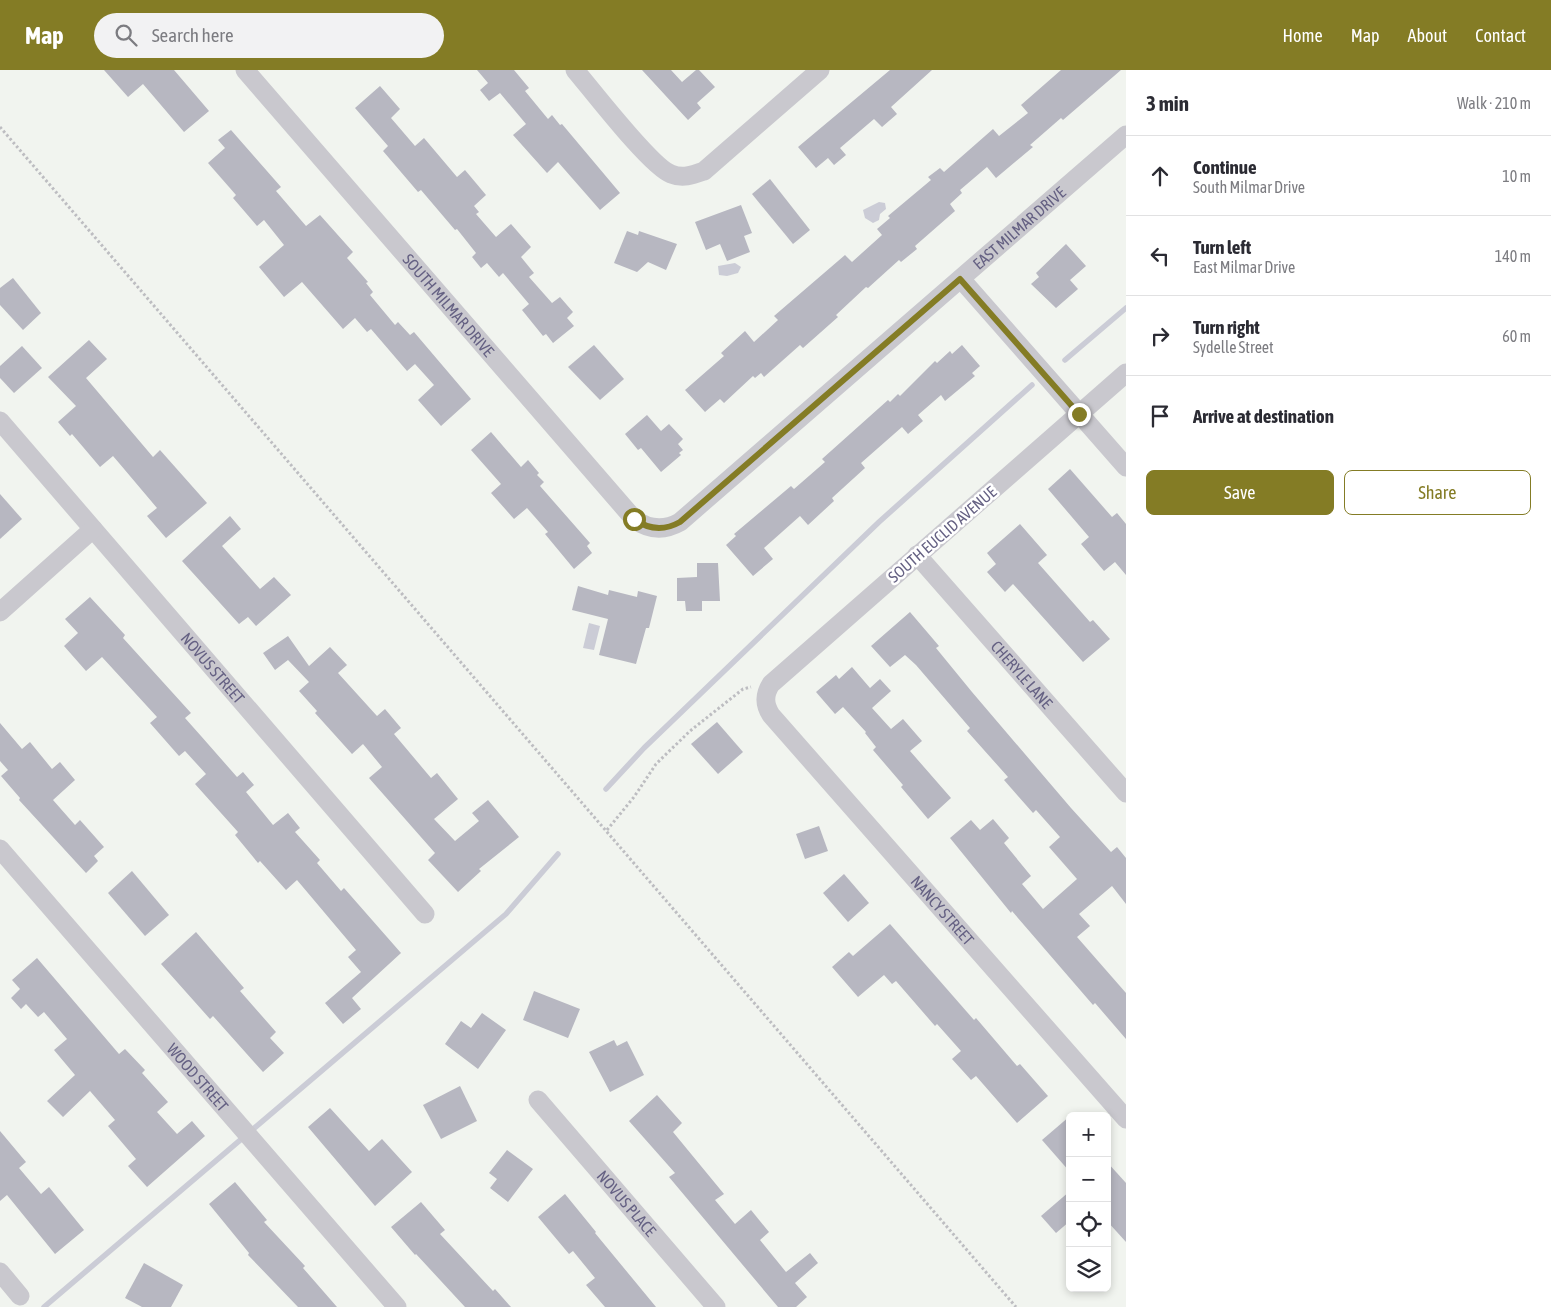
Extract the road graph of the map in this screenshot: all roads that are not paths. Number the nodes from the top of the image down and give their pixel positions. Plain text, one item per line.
1 (245, 70) edge
2 (575, 70) edge
3 (820, 70) edge
4 (1126, 135) edge
5 (960, 279) junction
6 (1126, 373) edge
7 (1079, 414) junction
8 (0, 422) edge
9 (1126, 467) edge
10 (93, 529) junction
11 (659, 529) joint
12 (917, 555) junction
13 (0, 612) edge
14 (768, 692) joint
15 (1126, 793) edge
16 (0, 848) edge
17 (425, 914) dead end
18 (538, 1100) dead end
19 (1126, 1119) edge
20 (0, 1272) edge
21 (20, 1296) dead end
22 (397, 1307) edge
23 (716, 1307) edge

1 - 11 street, SOUTH MILMAR DRIVE
2 - 3 street
4 - 5 street, EAST MILMAR DRIVE
5 - 7 street
5 - 11 street, EAST MILMAR DRIVE
6 - 7 street, SOUTH EUCLID AVENUE
7 - 9 street
7 - 12 street, SOUTH EUCLID AVENUE
8 - 10 street, NOVUS STREET
10 - 13 street
10 - 17 street, NOVUS STREET
12 - 14 street, SOUTH EUCLID AVENUE
12 - 15 street, CHERYLE LANE
14 - 19 street, NANCY STREET
16 - 22 street, WOOD STREET
18 - 23 street, NOVUS PLACE
20 - 21 street

